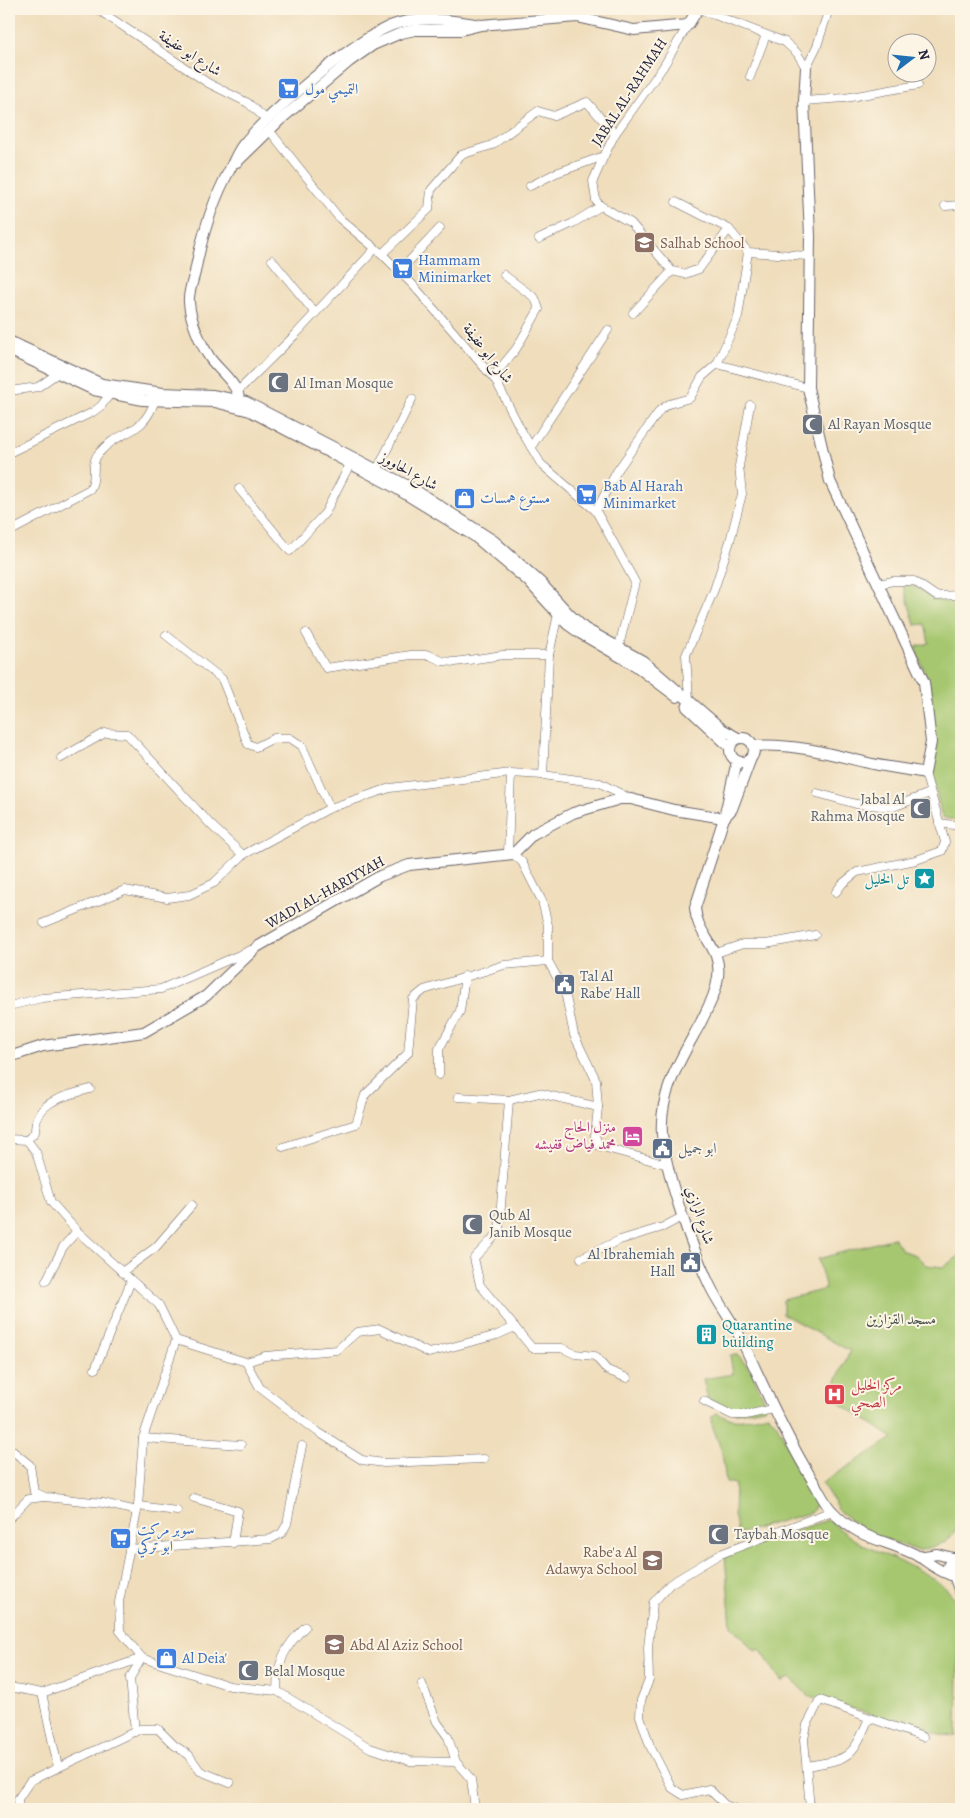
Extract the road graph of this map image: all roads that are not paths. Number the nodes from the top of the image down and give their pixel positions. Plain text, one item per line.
1 (97, 9) edge
2 (699, 9) edge
3 (829, 9) edge
4 (688, 25) junction
5 (766, 34) junction
6 (806, 68) junction
7 (750, 76) dead end
8 (918, 85) dead end
9 (804, 101) junction
10 (268, 125) junction
11 (616, 134) junction
12 (604, 156) junction
13 (530, 186) dead end
14 (676, 202) dead end
15 (961, 205) edge
16 (601, 206) junction
17 (944, 206) dead end
18 (440, 228) dead end
19 (729, 229) junction
20 (540, 239) dead end
21 (375, 249) junction
22 (748, 252) junction
23 (382, 254) junction
24 (808, 256) junction
25 (272, 260) dead end
26 (672, 271) junction
27 (399, 272) junction
28 (504, 275) dead end
29 (316, 312) junction
30 (634, 313) dead end
31 (608, 330) dead end
32 (9, 341) edge
33 (9, 350) edge
34 (717, 364) junction
35 (58, 373) junction
36 (493, 377) junction
37 (808, 388) junction
38 (9, 391) edge
39 (110, 394) junction
40 (412, 399) dead end
41 (154, 400) junction
42 (238, 400) junction
43 (750, 405) dead end
44 (531, 447) junction
45 (9, 453) edge
46 (350, 464) junction
47 (377, 470) junction
48 (239, 490) dead end
49 (596, 511) junction
50 (9, 532) edge
51 (879, 584) junction
52 (961, 595) edge
53 (558, 614) junction
54 (306, 633) dead end
55 (166, 635) dead end
56 (619, 646) junction
57 (549, 655) junction
58 (688, 699) junction
59 (738, 738) junction
60 (754, 746) junction
61 (730, 747) junction
62 (61, 758) dead end
63 (751, 758) junction
64 (737, 760) junction
65 (511, 773) junction
66 (925, 773) junction
67 (543, 775) junction
68 (930, 792) junction
69 (817, 793) dead end
70 (631, 799) junction
71 (330, 808) junction
72 (724, 818) junction
73 (939, 823) junction
74 (961, 826) edge
75 (511, 854) junction
76 (243, 855) junction
77 (836, 892) dead end
78 (44, 923) dead end
79 (815, 935) dead end
80 (257, 947) junction
81 (716, 953) junction
82 (548, 961) junction
83 (465, 976) junction
84 (9, 1006) edge
85 (9, 1057) edge
86 (439, 1075) dead end
87 (90, 1089) dead end
88 (458, 1097) dead end
89 (509, 1100) junction
90 (598, 1107) junction
91 (9, 1139) edge
92 (27, 1140) junction
93 (283, 1147) dead end
94 (668, 1165) junction
95 (192, 1205) dead end
96 (684, 1216) junction
97 (77, 1230) junction
98 (582, 1258) dead end
99 (122, 1272) junction
100 (46, 1281) dead end
101 (132, 1281) junction
102 (515, 1327) junction
103 (176, 1340) junction
104 (246, 1362) junction
105 (95, 1369) dead end
106 (627, 1378) dead end
107 (704, 1401) dead end
108 (773, 1409) junction
109 (143, 1438) junction
110 (241, 1445) dead end
111 (302, 1446) dead end
112 (9, 1448) edge
113 (484, 1459) dead end
114 (45, 1497) junction
115 (194, 1498) dead end
116 (137, 1509) junction
117 (177, 1511) dead end
118 (832, 1511) junction
119 (9, 1519) edge
120 (232, 1543) junction
121 (129, 1549) junction
122 (958, 1556) edge
123 (919, 1557) junction
124 (956, 1577) edge
125 (961, 1595) edge
126 (306, 1626) dead end
127 (142, 1658) junction
128 (422, 1684) dead end
129 (9, 1687) edge
130 (277, 1691) junction
131 (42, 1693) junction
132 (869, 1718) junction
133 (135, 1732) junction
134 (924, 1737) dead end
135 (456, 1762) junction
136 (807, 1766) junction
137 (58, 1767) junction
138 (230, 1782) dead end
139 (19, 1809) edge
140 (475, 1809) edge
141 (736, 1809) edge
142 (810, 1809) edge

1 - 10 street, شارع ابو عفيفة
2 - 4 main road
2 - 5 street
3 - 6 street
4 - 10 main road
4 - 11 street, JABAL AL-RAHMAH
5 - 6 street
5 - 7 street
6 - 9 main road
8 - 9 street
9 - 24 main road
10 - 21 street, شارع ابو عفيفة
10 - 42 main road
11 - 12 street, JABAL AL-RAHMAH
11 - 23 street
12 - 13 street
12 - 16 street, JABAL AL-RAHMAH
14 - 19 street
15 - 17 street
16 - 20 street
16 - 26 street
18 - 27 street
19 - 22 street
19 - 26 street
21 - 23 street, شارع ابو عفيفة
21 - 29 street
22 - 24 street
22 - 34 street
23 - 27 street, شارع ابو عفيفة
24 - 37 main road
25 - 29 street
26 - 30 street
27 - 36 street, شارع ابو عفيفة
28 - 36 street
29 - 42 street
31 - 44 street
32 - 42 main road, شارع الحاووز
33 - 35 main road
34 - 37 street
34 - 49 street
35 - 38 street
35 - 39 main road
36 - 44 street, شارع ابو عفيفة
37 - 51 main road
39 - 41 main road
39 - 45 street
40 - 47 street
41 - 42 main road
41 - 50 street
42 - 46 main road
42 - 47 main road, شارع الحاووز
43 - 58 street
44 - 49 street, شارع ابو عفيفة
46 - 48 street
46 - 53 main road
47 - 56 main road, شارع الحاووز
49 - 56 street, شارع ابو عفيفة
51 - 52 street
51 - 66 main road
53 - 57 street
53 - 61 main road
54 - 57 street
55 - 71 street
56 - 58 main road, شارع الحاووز
57 - 67 street
58 - 59 main road, شارع الحاووز
59 - 60 main road
59 - 61 main road
60 - 63 main road
60 - 66 main road
61 - 64 main road
62 - 76 street
63 - 64 main road
63 - 72 main road
64 - 72 main road
65 - 67 street
65 - 71 street
65 - 75 street
66 - 68 street
67 - 70 street
68 - 69 street
68 - 73 street
70 - 72 main road
70 - 75 main road
71 - 76 street
72 - 81 main road
73 - 74 street
73 - 77 street
75 - 80 main road, WADI AL-HARIYYAH
75 - 82 street
76 - 78 street
79 - 81 street
80 - 84 street
80 - 85 main road, WADI AL-HARIYYAH
81 - 94 main road, شارع الرازي
82 - 83 street
82 - 90 street
83 - 86 street
83 - 93 street
87 - 92 street
88 - 89 street
89 - 90 street
89 - 102 street
90 - 94 street
91 - 92 street
92 - 97 street
94 - 96 main road, شارع الرازي
95 - 99 street
96 - 98 street
96 - 108 main road, شارع الرازي
97 - 99 street
97 - 100 street
99 - 101 street
101 - 103 street
101 - 105 street
102 - 104 street
102 - 106 street
103 - 104 street
103 - 109 street
104 - 113 street
107 - 108 street
108 - 118 main road, شارع الرازي
109 - 110 street
109 - 116 street
111 - 120 street
112 - 114 street
114 - 116 street
114 - 119 street
115 - 120 street
116 - 117 street
116 - 121 street
118 - 123 main road, شارع الرازي
118 - 141 street
120 - 121 street
121 - 127 street
122 - 123 main road, شارع الرازي
122 - 124 main road
123 - 124 main road, شارع الرازي
124 - 125 main road
126 - 130 street
127 - 130 street
127 - 131 street
127 - 133 street
128 - 135 street
129 - 131 street
130 - 135 street
131 - 137 street
132 - 134 street
132 - 136 street
132 - 136 street
133 - 137 street
133 - 138 street
135 - 140 street
136 - 142 street
137 - 139 street

